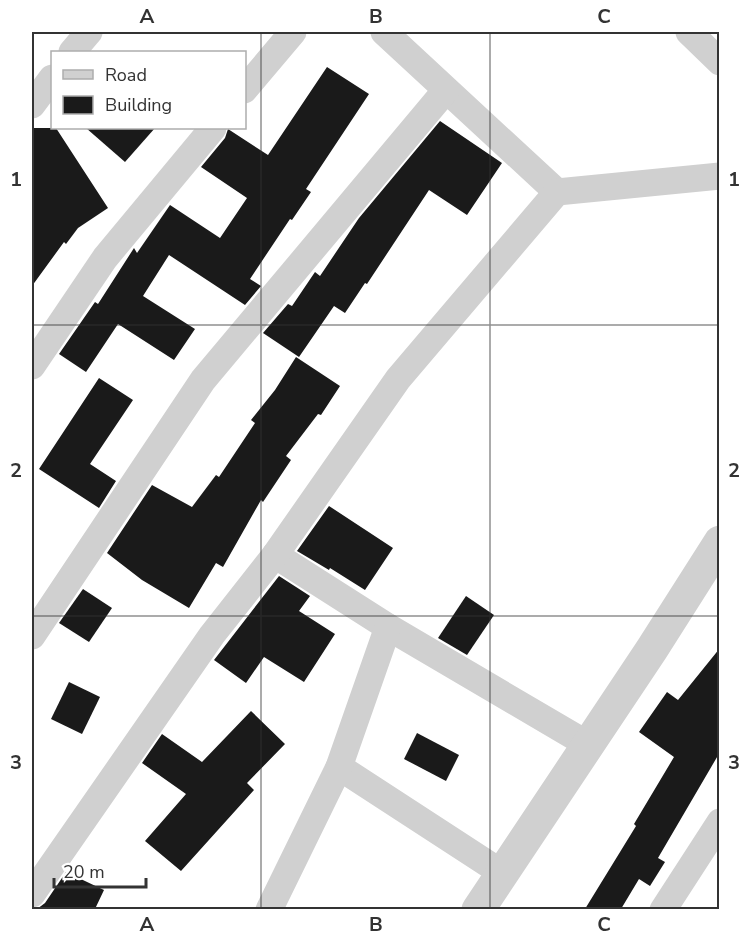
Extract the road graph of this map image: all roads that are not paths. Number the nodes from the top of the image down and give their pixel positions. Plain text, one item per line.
1 (89, 32) edge
2 (293, 32) edge
3 (384, 32) edge
4 (689, 32) edge
5 (73, 51) edge
6 (720, 62) edge
7 (51, 79) edge
8 (246, 88) edge
9 (446, 90) junction
10 (32, 105) edge
11 (212, 129) edge
12 (720, 176) edge
13 (557, 192) junction
14 (32, 366) edge
15 (720, 542) edge
16 (274, 555) junction
17 (388, 627) junction
18 (32, 636) edge
19 (587, 744) junction
20 (339, 767) junction
21 (720, 822) edge
22 (502, 873) junction
23 (32, 894) edge
24 (269, 909) edge
25 (478, 909) edge
26 (663, 909) edge

1 - 5 street
2 - 8 street
3 - 9 street
4 - 6 street
7 - 10 street
9 - 13 street
9 - 18 street
11 - 14 street
12 - 13 street
13 - 16 street
15 - 19 street
16 - 17 street
16 - 23 street
17 - 19 street
17 - 20 street
19 - 22 street
20 - 22 street
20 - 24 street
21 - 26 street
22 - 25 street

